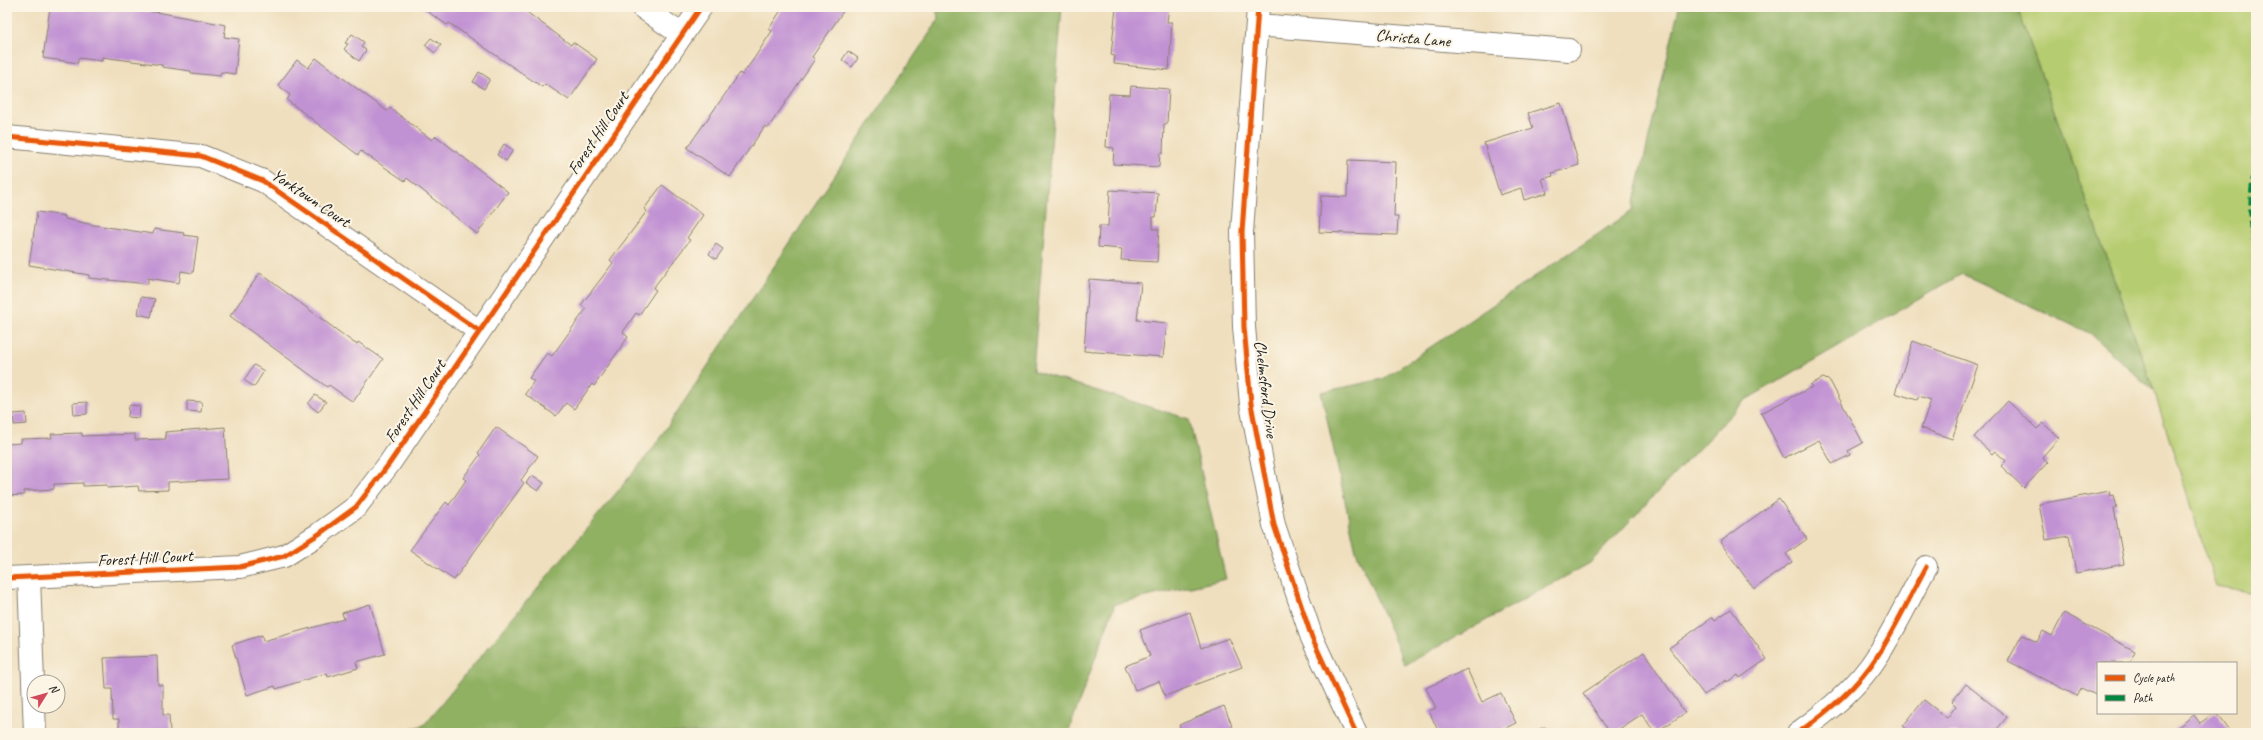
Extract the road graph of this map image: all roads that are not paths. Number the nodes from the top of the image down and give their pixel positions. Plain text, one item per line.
1 (642, 7) edge
2 (701, 7) edge
3 (1257, 16) edge
4 (682, 34) junction
5 (1569, 50) dead end
6 (7, 137) edge
7 (479, 331) junction
8 (1926, 567) dead end
9 (7, 578) edge
10 (28, 578) junction
11 (35, 733) edge
12 (1356, 733) edge
13 (1798, 733) edge

1 - 4 street
2 - 4 street, Forest Hill Court
3 - 5 street, Christa Lane
3 - 12 street, Chelmsford Drive
4 - 7 street, Forest Hill Court
6 - 7 street, Yorktown Court
7 - 10 street, Forest Hill Court
8 - 13 street
9 - 10 street, Forest Hill Court
10 - 11 street

